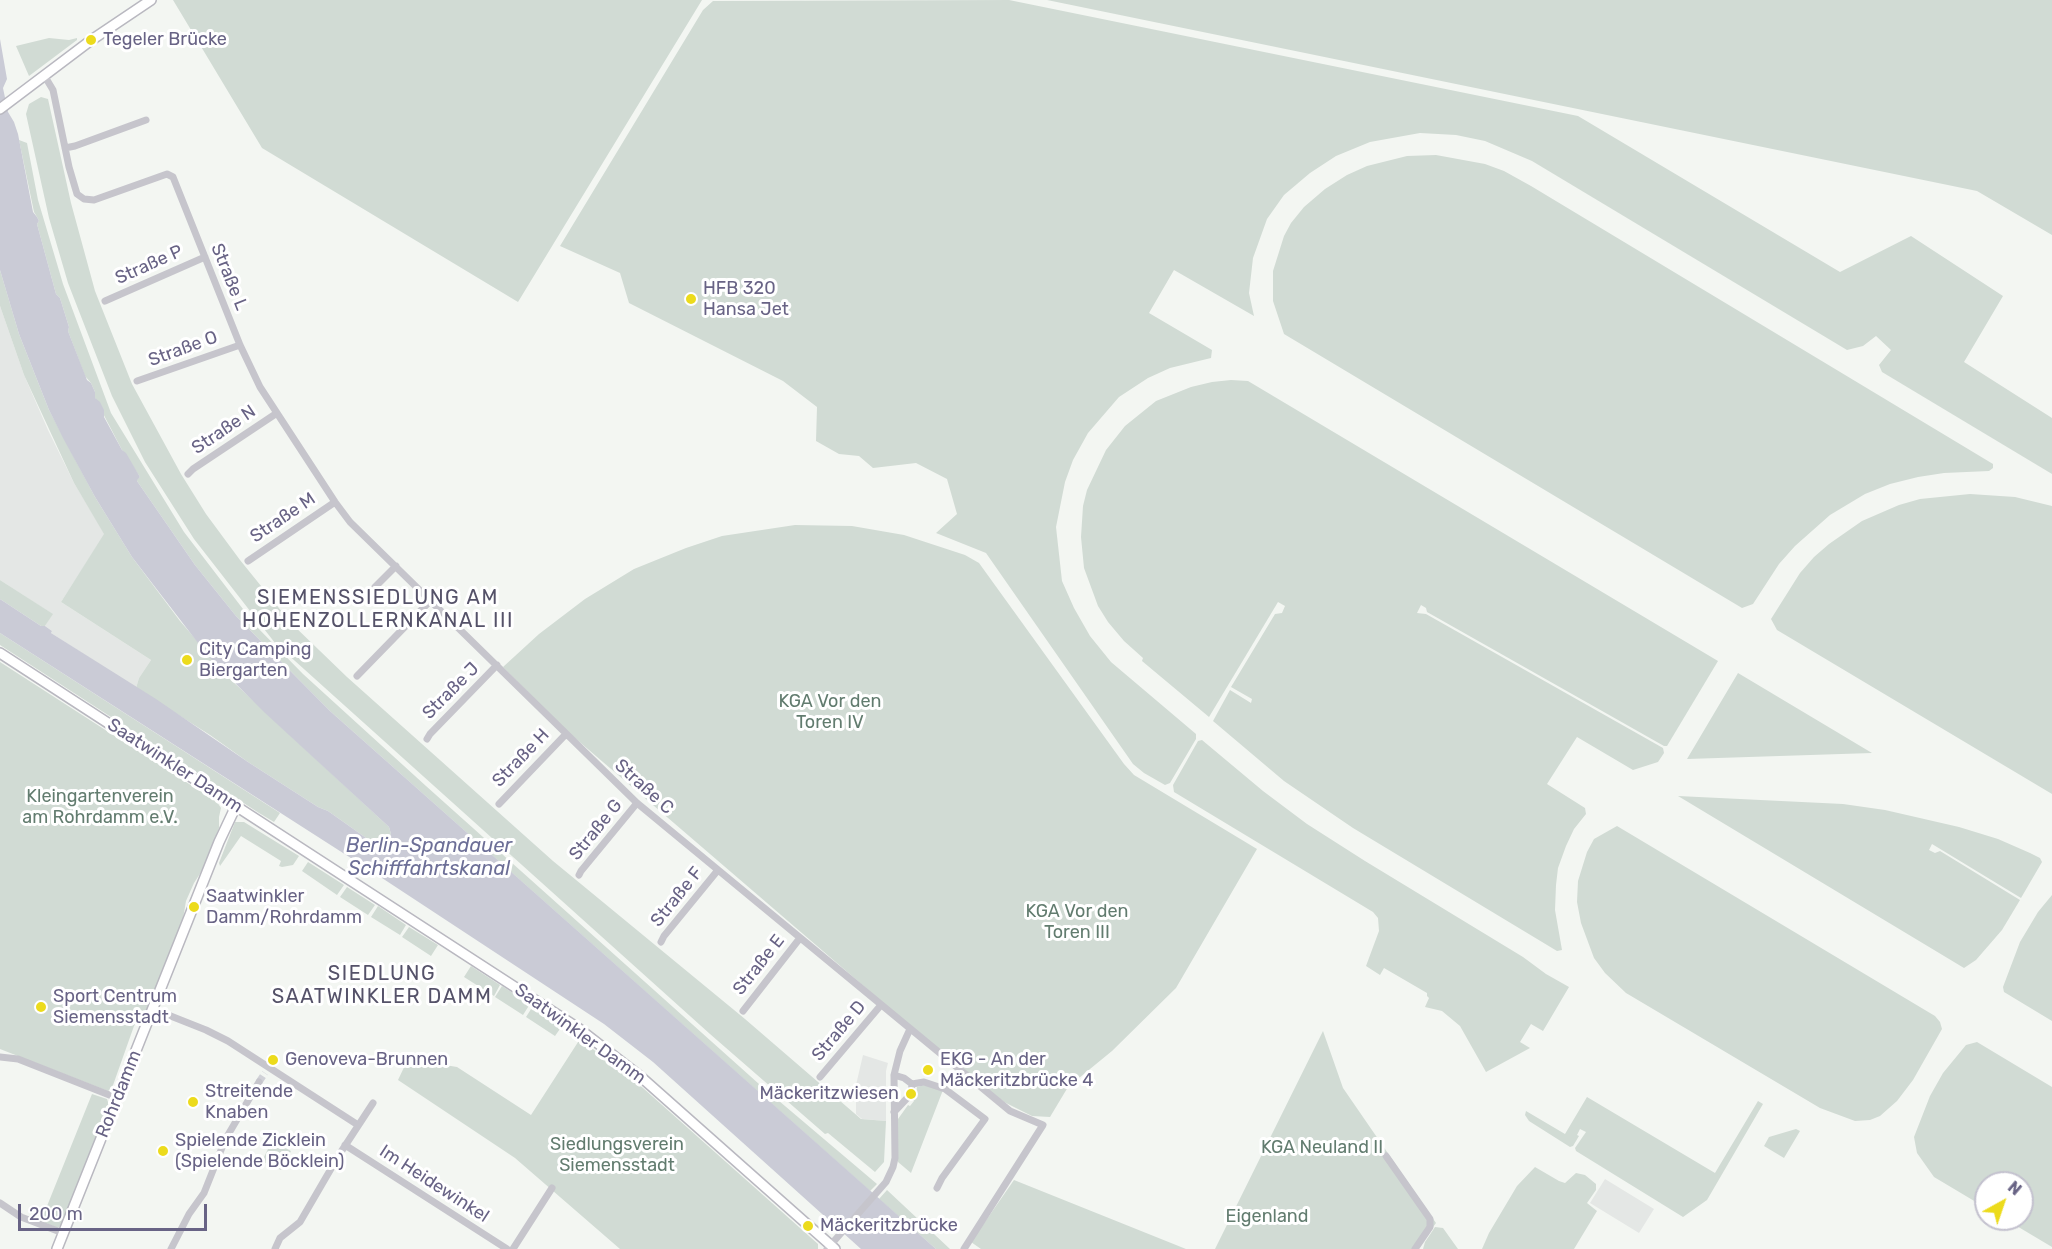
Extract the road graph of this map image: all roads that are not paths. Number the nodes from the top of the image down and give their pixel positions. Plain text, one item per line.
1 (151, 0) edge
2 (44, 75) junction
3 (0, 109) edge
4 (146, 120) dead end
5 (65, 147) junction
6 (205, 257) junction
7 (105, 301) dead end
8 (240, 345) junction
9 (137, 381) dead end
10 (277, 413) junction
11 (188, 474) dead end
12 (334, 502) junction
13 (248, 561) dead end
14 (396, 566) junction
15 (375, 587) dead end
16 (432, 600) junction
17 (0, 653) edge
18 (497, 665) junction
19 (357, 676) dead end
20 (566, 734) junction
21 (427, 739) dead end
22 (637, 803) junction
23 (499, 804) dead end
24 (236, 806) junction
25 (718, 870) junction
26 (579, 875) dead end
27 (800, 938) junction
28 (661, 942) dead end
29 (881, 1005) junction
30 (153, 1009) junction
31 (742, 1011) dead end
32 (910, 1029) junction
33 (0, 1058) edge
34 (894, 1075) junction
35 (820, 1077) dead end
36 (259, 1082) tunnel mouth
37 (912, 1084) junction
38 (117, 1098) junction
39 (374, 1103) dead end
40 (894, 1112) junction
41 (358, 1125) junction
42 (345, 1145) junction
43 (1386, 1156) dead end
44 (552, 1188) dead end
45 (937, 1188) dead end
46 (0, 1203) edge
47 (63, 1233) junction
48 (832, 1246) edge
49 (57, 1249) edge
50 (171, 1249) edge
51 (275, 1249) edge
52 (506, 1249) edge
53 (513, 1249) edge
54 (964, 1249) edge
55 (1415, 1249) edge

1 - 2 main road
2 - 3 main road
2 - 5 street, Straße L
4 - 5 street
5 - 6 street, Straße L
6 - 7 street, Straße P
6 - 8 street, Straße L
8 - 9 street, Straße O
8 - 10 street, Straße L
10 - 11 street, Straße N
10 - 12 street, Straße L
12 - 13 street, Straße M
12 - 14 street, Straße L
14 - 15 street
14 - 16 street, Straße C
16 - 18 street, Straße C
16 - 19 street
17 - 24 main road, Saatwinkler Damm
18 - 20 street, Straße C
18 - 21 street, Straße J
20 - 22 street, Straße C
20 - 23 street, Straße H
22 - 25 street, Straße C
22 - 26 street, Straße G
24 - 30 main road, Rohrdamm
24 - 48 main road, Saatwinkler Damm
25 - 27 street, Straße C
25 - 28 street, Straße F
27 - 29 street, Straße C
27 - 31 street, Straße E
29 - 32 street, Straße C
29 - 35 street, Straße D
30 - 38 main road, Rohrdamm
30 - 41 street
32 - 34 street
32 - 54 street, Straße C
33 - 38 street
34 - 37 street
34 - 40 street
36 - 50 street
37 - 40 street
37 - 45 street
38 - 47 main road, Rohrdamm
39 - 41 street
40 - 48 street
41 - 42 street
42 - 51 street
42 - 52 street, Im Heidewinkel
43 - 55 street
44 - 53 street
46 - 47 street
47 - 49 main road, Rohrdamm

